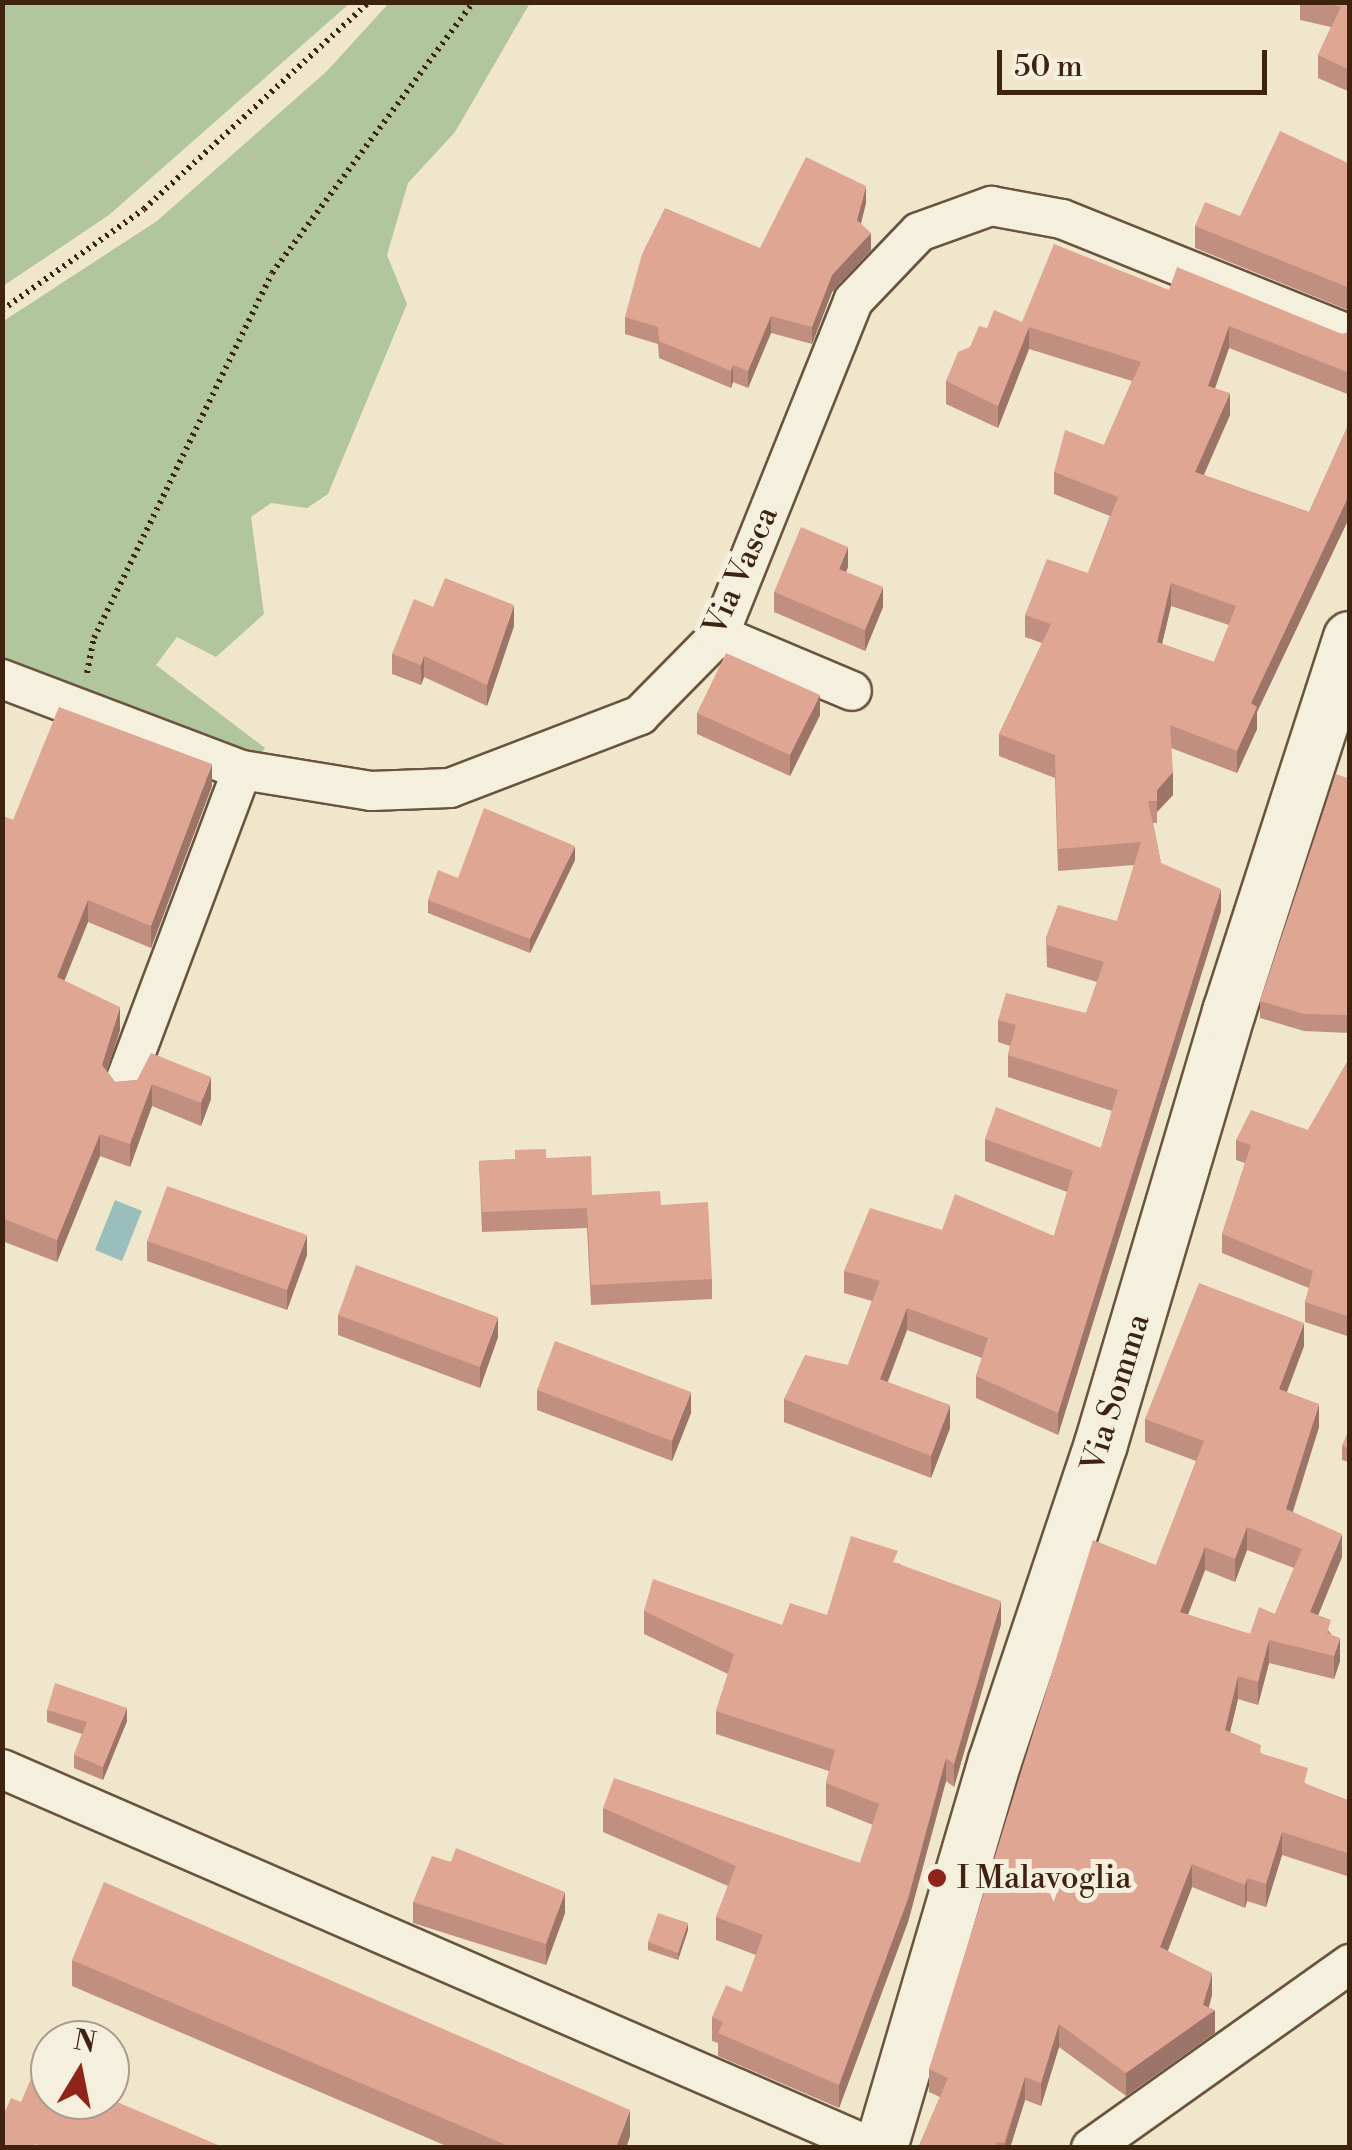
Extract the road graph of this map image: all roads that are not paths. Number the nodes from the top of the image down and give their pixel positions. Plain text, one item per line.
1 (1350, 335) edge
2 (719, 635) junction
3 (1350, 638) edge
4 (2, 679) edge
5 (852, 691) dead end
6 (242, 770) junction
7 (124, 1084) edge
8 (2, 1769) edge
9 (1350, 1964) edge
10 (877, 2148) edge
11 (1092, 2148) edge

1 - 2 street, Via Vasca
2 - 5 street
2 - 6 street, Via Vasca
3 - 10 street, Via Somma
4 - 6 street, Via Vasca
6 - 7 street
8 - 10 street
9 - 11 street

